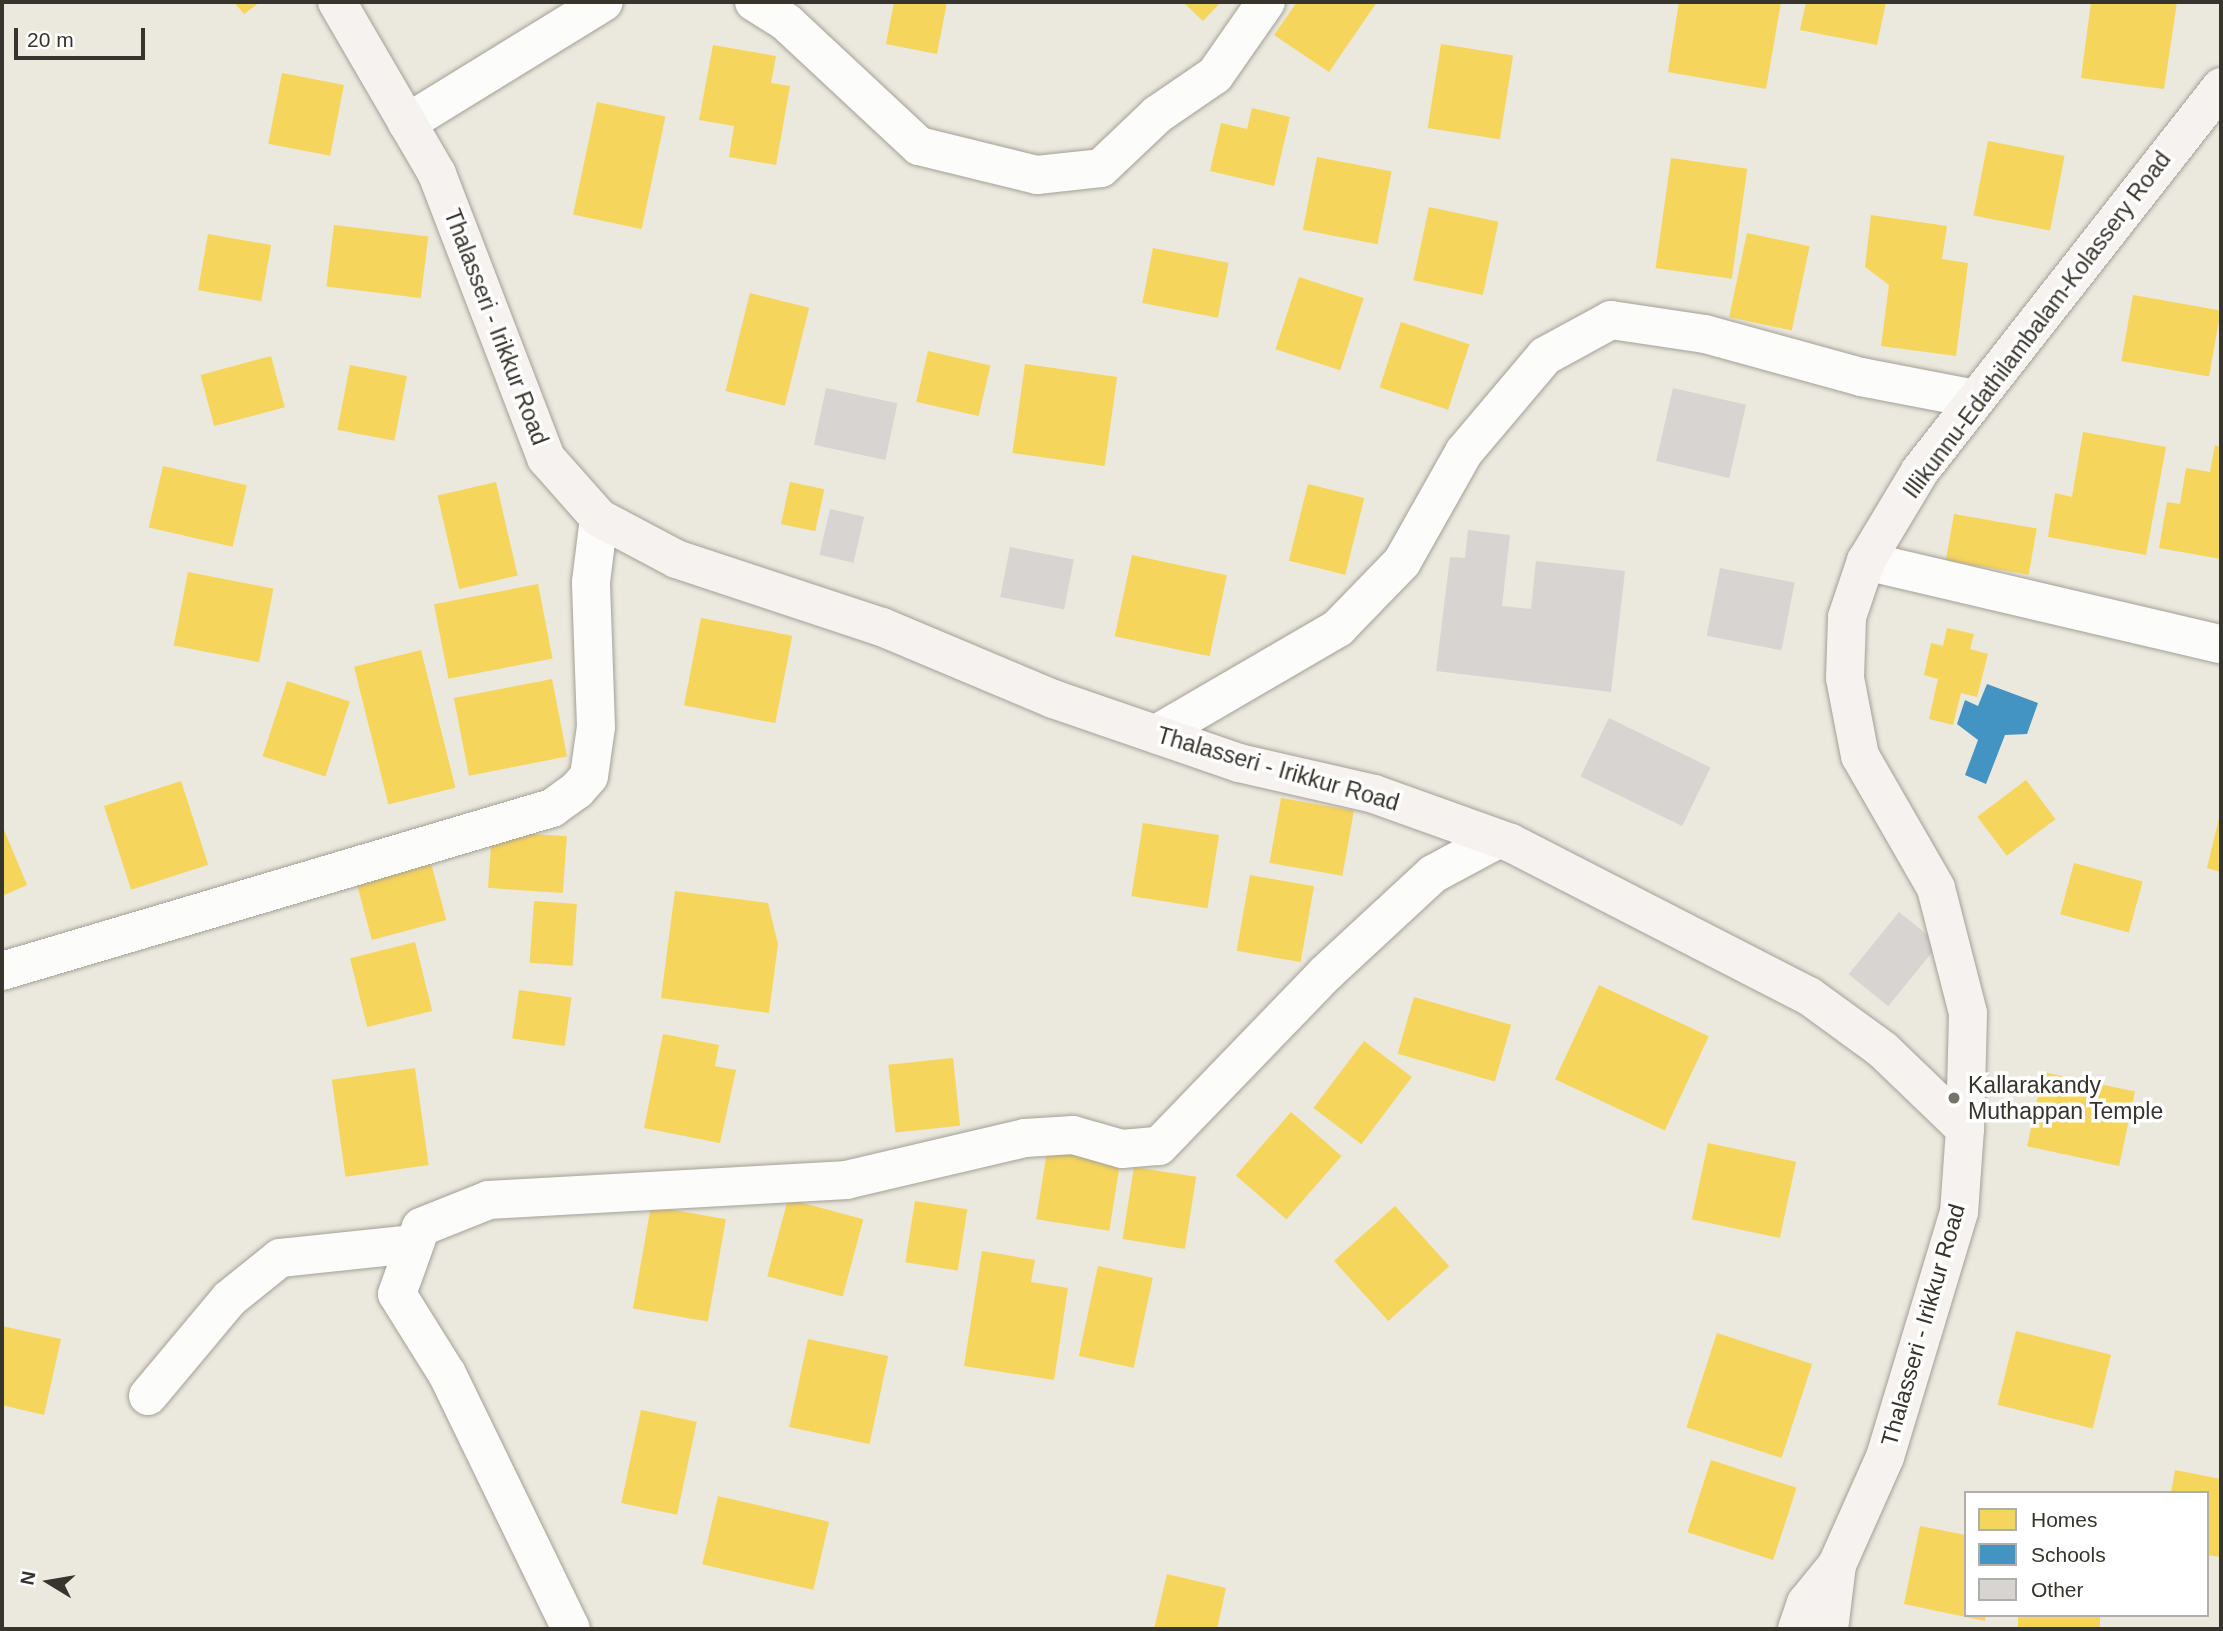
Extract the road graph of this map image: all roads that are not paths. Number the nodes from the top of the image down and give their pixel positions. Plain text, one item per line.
1 (337, 2) edge
2 (604, 2) edge
3 (754, 2) edge
4 (1266, 2) edge
5 (2221, 87) edge
6 (407, 122) junction
7 (1975, 399) junction
8 (599, 518) junction
9 (1866, 561) junction
10 (2221, 644) edge
11 (1156, 734) junction
12 (1498, 839) junction
13 (2, 971) edge
14 (1965, 1129) junction
15 (414, 1244) junction
16 (148, 1396) dead end
17 (1837, 1565) junction
18 (571, 1629) edge
19 (1797, 1629) edge
20 (1829, 1629) edge

1 - 6 main road, Thalasseri - Irikkur Road
2 - 6 street
3 - 4 street
5 - 7 main road, Illikunnu-Edathilambalam-Kolassery Road
6 - 8 main road, Thalasseri - Irikkur Road
7 - 9 main road, Illikunnu-Edathilambalam-Kolassery Road
7 - 11 street
8 - 11 main road, Thalasseri - Irikkur Road
8 - 13 street
9 - 10 street
9 - 14 main road, Illikunnu-Edathilambalam-Kolassery Road
11 - 12 main road, Thalasseri - Irikkur Road
12 - 14 main road, Thalasseri - Irikkur Road
12 - 15 street
14 - 17 main road, Thalasseri - Irikkur Road
15 - 16 street
15 - 18 street
17 - 19 main road
17 - 20 main road, Thalasseri - Irikkur Road

